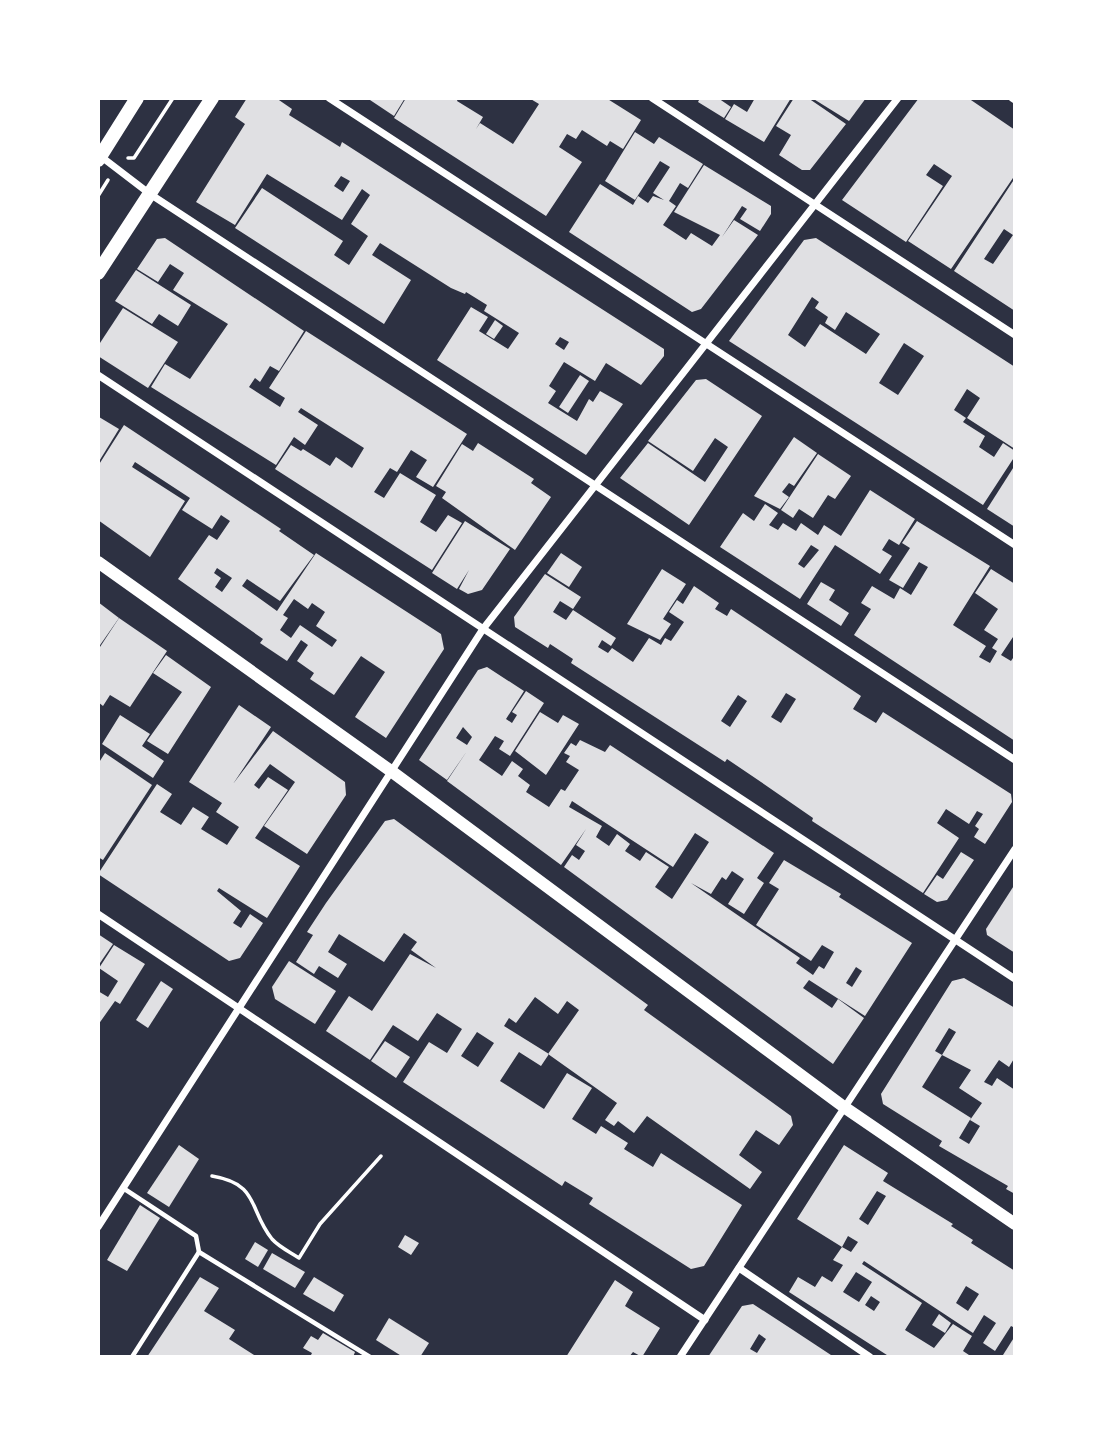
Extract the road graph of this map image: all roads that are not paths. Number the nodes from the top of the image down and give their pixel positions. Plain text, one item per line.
1 (137, 98) edge
2 (212, 98) edge
3 (329, 98) edge
4 (652, 98) edge
5 (898, 98) edge
6 (99, 155) edge
7 (150, 194) junction
8 (813, 204) junction
9 (98, 273) edge
10 (1015, 335) edge
11 (705, 343) junction
12 (98, 375) edge
13 (595, 485) junction
14 (1015, 545) edge
15 (98, 562) edge
16 (483, 629) junction
17 (1015, 760) edge
18 (391, 771) junction
19 (1015, 849) edge
20 (98, 914) edge
21 (955, 939) junction
22 (1015, 979) edge
23 (240, 1010) junction
24 (844, 1107) junction
25 (123, 1188) junction
26 (1015, 1224) edge
27 (98, 1227) edge
28 (199, 1252) junction
29 (739, 1268) junction
30 (705, 1320) junction
31 (132, 1357) edge
32 (370, 1357) edge
33 (680, 1357) edge
34 (870, 1357) edge

1 - 6 main road
2 - 7 main road
3 - 11 street
4 - 8 street
5 - 8 street
6 - 7 street
7 - 9 main road
7 - 13 street
8 - 10 street
8 - 11 street
11 - 13 street
11 - 14 street
12 - 16 street
13 - 16 street
13 - 17 street
15 - 18 main road
16 - 18 street
16 - 21 street
18 - 23 street
18 - 24 main road
19 - 21 street
20 - 23 street
21 - 22 street
21 - 24 street
23 - 25 street
23 - 30 street
24 - 26 main road
24 - 29 street
25 - 27 street
25 - 28 lane
28 - 31 lane
28 - 32 lane
29 - 30 street
29 - 34 street
30 - 33 street

